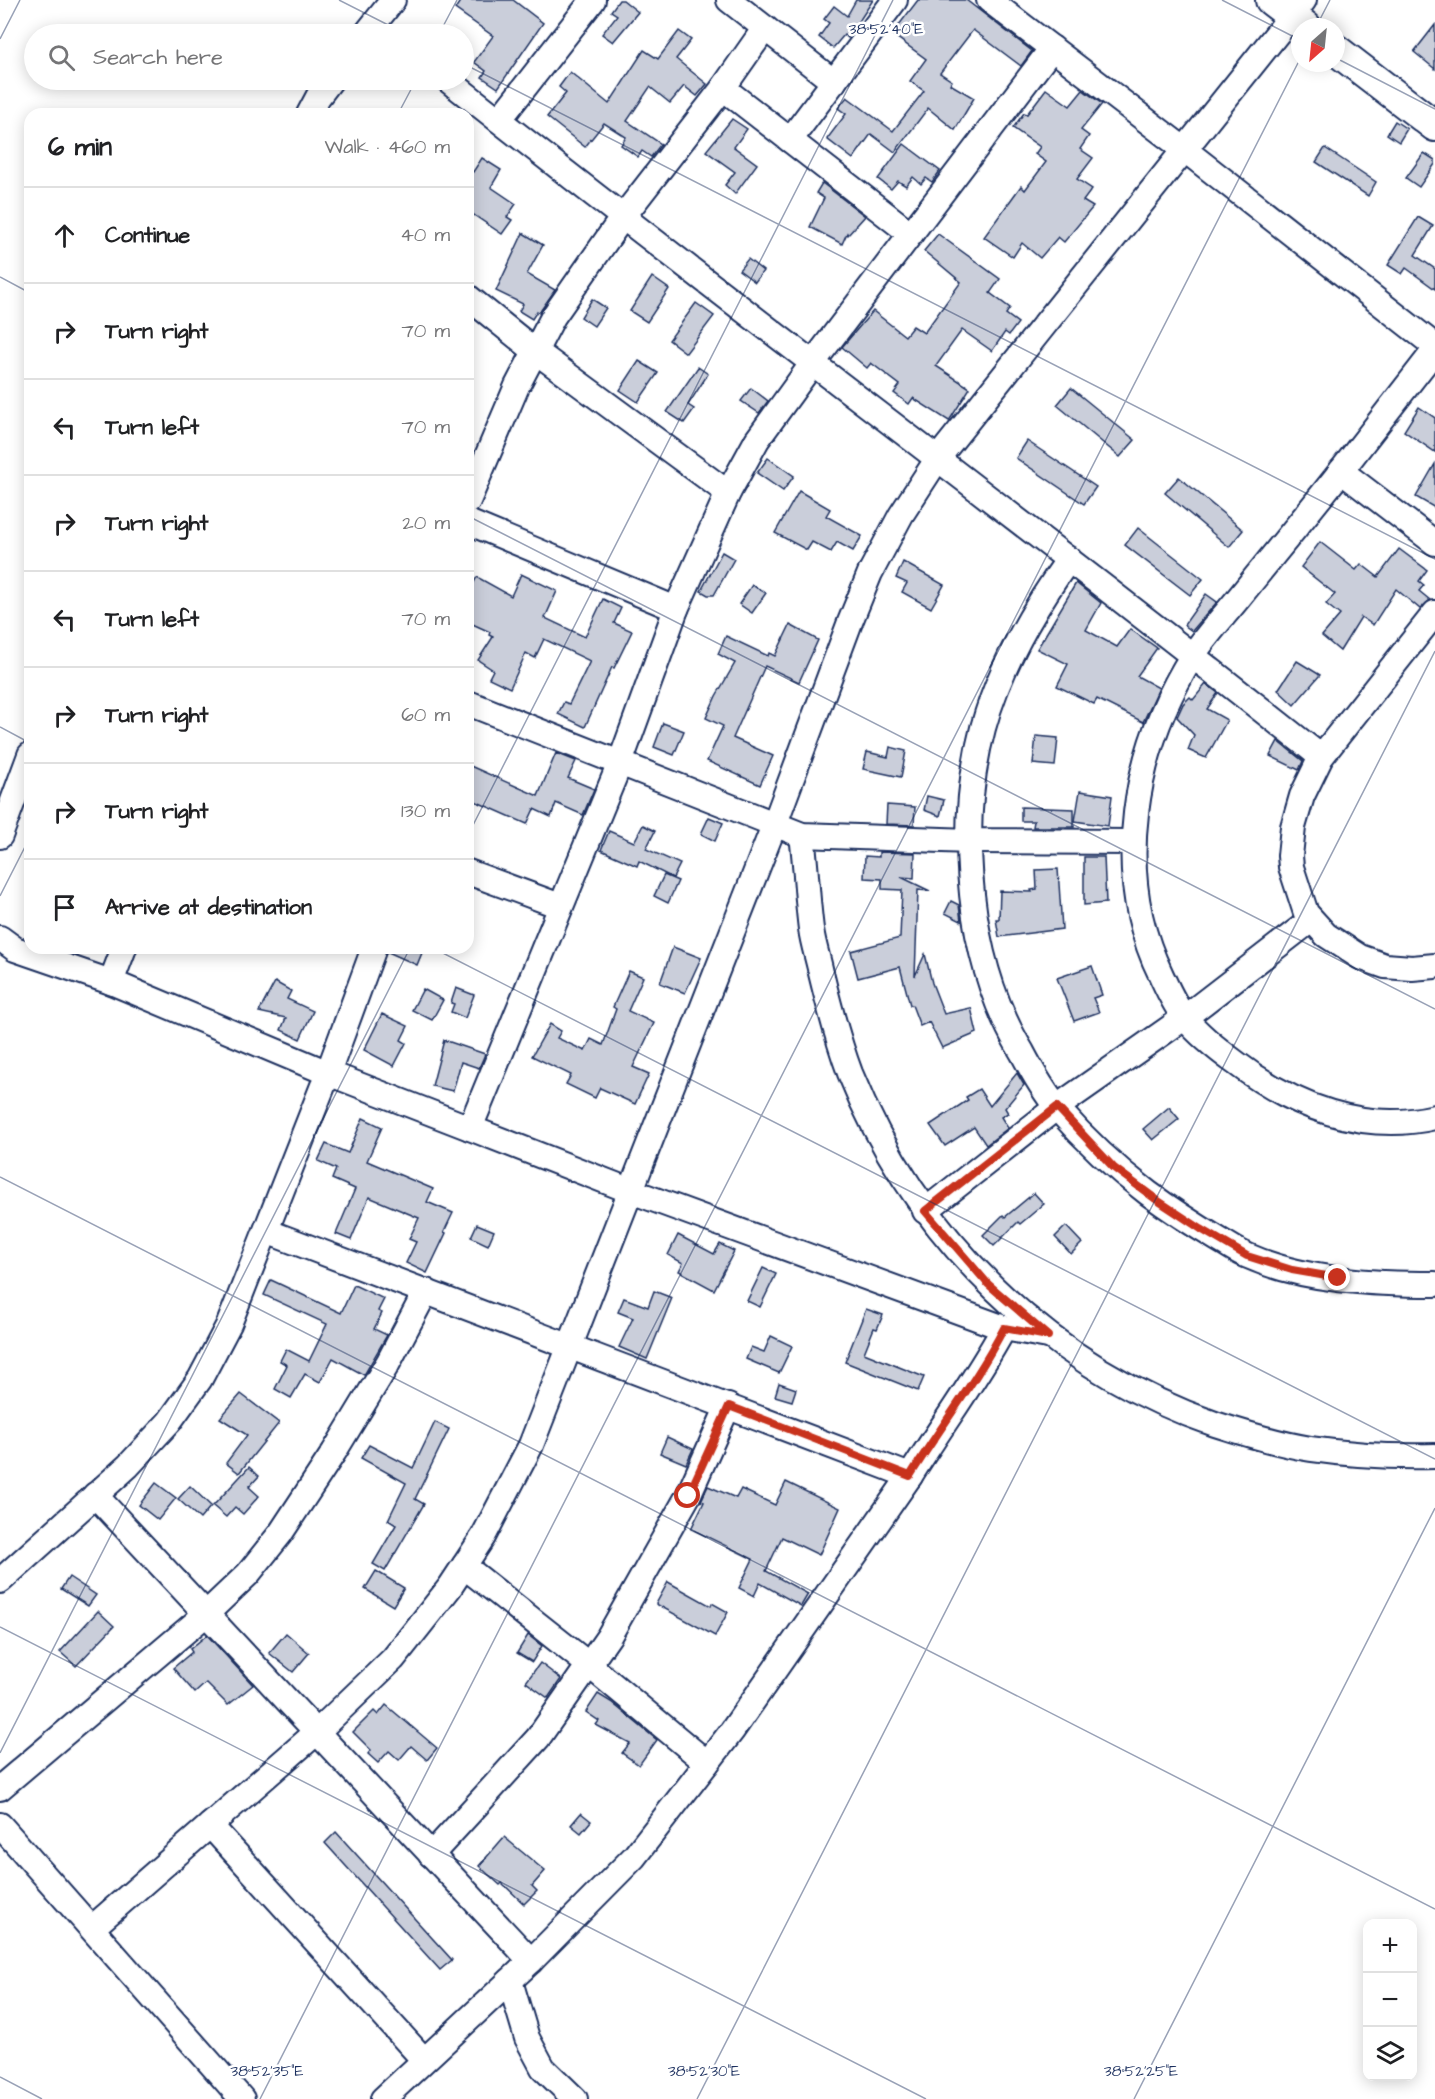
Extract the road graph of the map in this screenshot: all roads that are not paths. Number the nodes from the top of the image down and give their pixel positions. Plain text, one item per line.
1 (393, 0) edge
2 (593, 0) edge
3 (729, 0) edge
4 (895, 0) edge
5 (989, 0) edge
6 (1293, 11) edge
7 (381, 24) edge
8 (765, 28) junction
9 (1052, 48) junction
10 (1345, 57) edge
11 (834, 82) junction
12 (723, 88) junction
13 (324, 90) edge
14 (460, 90) edge
15 (312, 108) edge
16 (498, 120) junction
17 (1435, 126) edge
18 (790, 140) junction
19 (1185, 150) junction
20 (622, 218) junction
21 (911, 234) junction
22 (474, 302) edge
23 (1435, 348) edge
24 (535, 351) junction
25 (812, 364) junction
26 (938, 458) junction
27 (1341, 471) junction
28 (474, 487) edge
29 (728, 493) junction
30 (474, 525) edge
31 (1435, 543) edge
32 (1069, 559) junction
33 (676, 609) junction
34 (1435, 614) edge
35 (1194, 655) junction
36 (474, 705) edge
37 (1321, 757) junction
38 (620, 763) junction
39 (24, 771) edge
40 (774, 823) junction
41 (802, 835) junction
42 (0, 836) edge
43 (970, 841) junction
44 (1133, 842) junction
45 (474, 874) edge
46 (560, 906) junction
47 (1311, 920) junction
48 (0, 938) edge
49 (24, 952) edge
50 (30, 954) edge
51 (122, 954) edge
52 (372, 954) edge
53 (1435, 966) edge
54 (111, 982) junction
55 (1184, 1017) junction
56 (328, 1073) junction
57 (1057, 1107) junction
58 (1435, 1117) edge
59 (470, 1128) junction
60 (631, 1191) junction
61 (925, 1211) junction
62 (266, 1231) junction
63 (1435, 1284) edge
64 (426, 1291) junction
65 (1004, 1328) junction
66 (1048, 1336) junction
67 (571, 1346) junction
68 (729, 1406) junction
69 (1435, 1456) edge
70 (910, 1476) junction
71 (94, 1495) junction
72 (464, 1566) junction
73 (0, 1581) edge
74 (206, 1614) junction
75 (589, 1665) junction
76 (317, 1732) junction
77 (707, 1763) junction
78 (0, 1788) edge
79 (0, 1825) edge
80 (210, 1825) junction
81 (431, 1854) junction
82 (92, 1928) junction
83 (531, 1961) junction
84 (510, 1981) junction
85 (424, 2060) junction
86 (242, 2099) edge
87 (383, 2099) edge
88 (575, 2099) edge

1 - 7 street
2 - 16 street
3 - 8 street
4 - 11 street
5 - 9 street
6 - 19 street
8 - 11 street
8 - 12 street
9 - 19 street
9 - 21 street
10 - 17 main road
11 - 18 street
12 - 18 street
12 - 20 street
13 - 15 street
14 - 16 street
16 - 20 street
18 - 21 street
19 - 23 street
19 - 26 street
20 - 24 street
20 - 25 street
21 - 25 street
22 - 24 street
23 - 27 street
24 - 28 street
24 - 29 street
25 - 26 street
25 - 29 street
26 - 32 street
26 - 40 street
27 - 31 street
27 - 35 street
29 - 33 street
30 - 33 street
32 - 35 street
32 - 43 street
33 - 38 street
34 - 37 street
35 - 37 street
35 - 44 street
36 - 38 street
37 - 47 street
38 - 40 street
38 - 46 street
39 - 42 street
40 - 41 street
40 - 60 street
41 - 43 street
41 - 61 street
43 - 44 street
43 - 57 street
44 - 55 street
45 - 46 street
46 - 59 street
47 - 53 street
47 - 55 street
48 - 49 street
50 - 54 street
51 - 54 street
52 - 56 street
54 - 56 street
55 - 57 street
55 - 58 street
56 - 59 street
56 - 62 street
57 - 61 street
57 - 63 street
59 - 60 street
60 - 65 street
60 - 67 street
61 - 66 street
62 - 64 street
62 - 71 street
64 - 67 street
64 - 74 street
65 - 66 street
65 - 70 street
66 - 69 street
67 - 68 street
67 - 72 street
68 - 70 street
68 - 75 street
70 - 77 street
71 - 73 street
71 - 74 street
72 - 75 street
72 - 76 street
74 - 76 street
74 - 78 street
75 - 77 street
75 - 81 street
76 - 80 street
76 - 81 street
77 - 83 street
79 - 82 street
80 - 82 street
80 - 85 street
81 - 83 street
82 - 86 street
83 - 84 street
84 - 85 street
84 - 88 street
85 - 87 street

